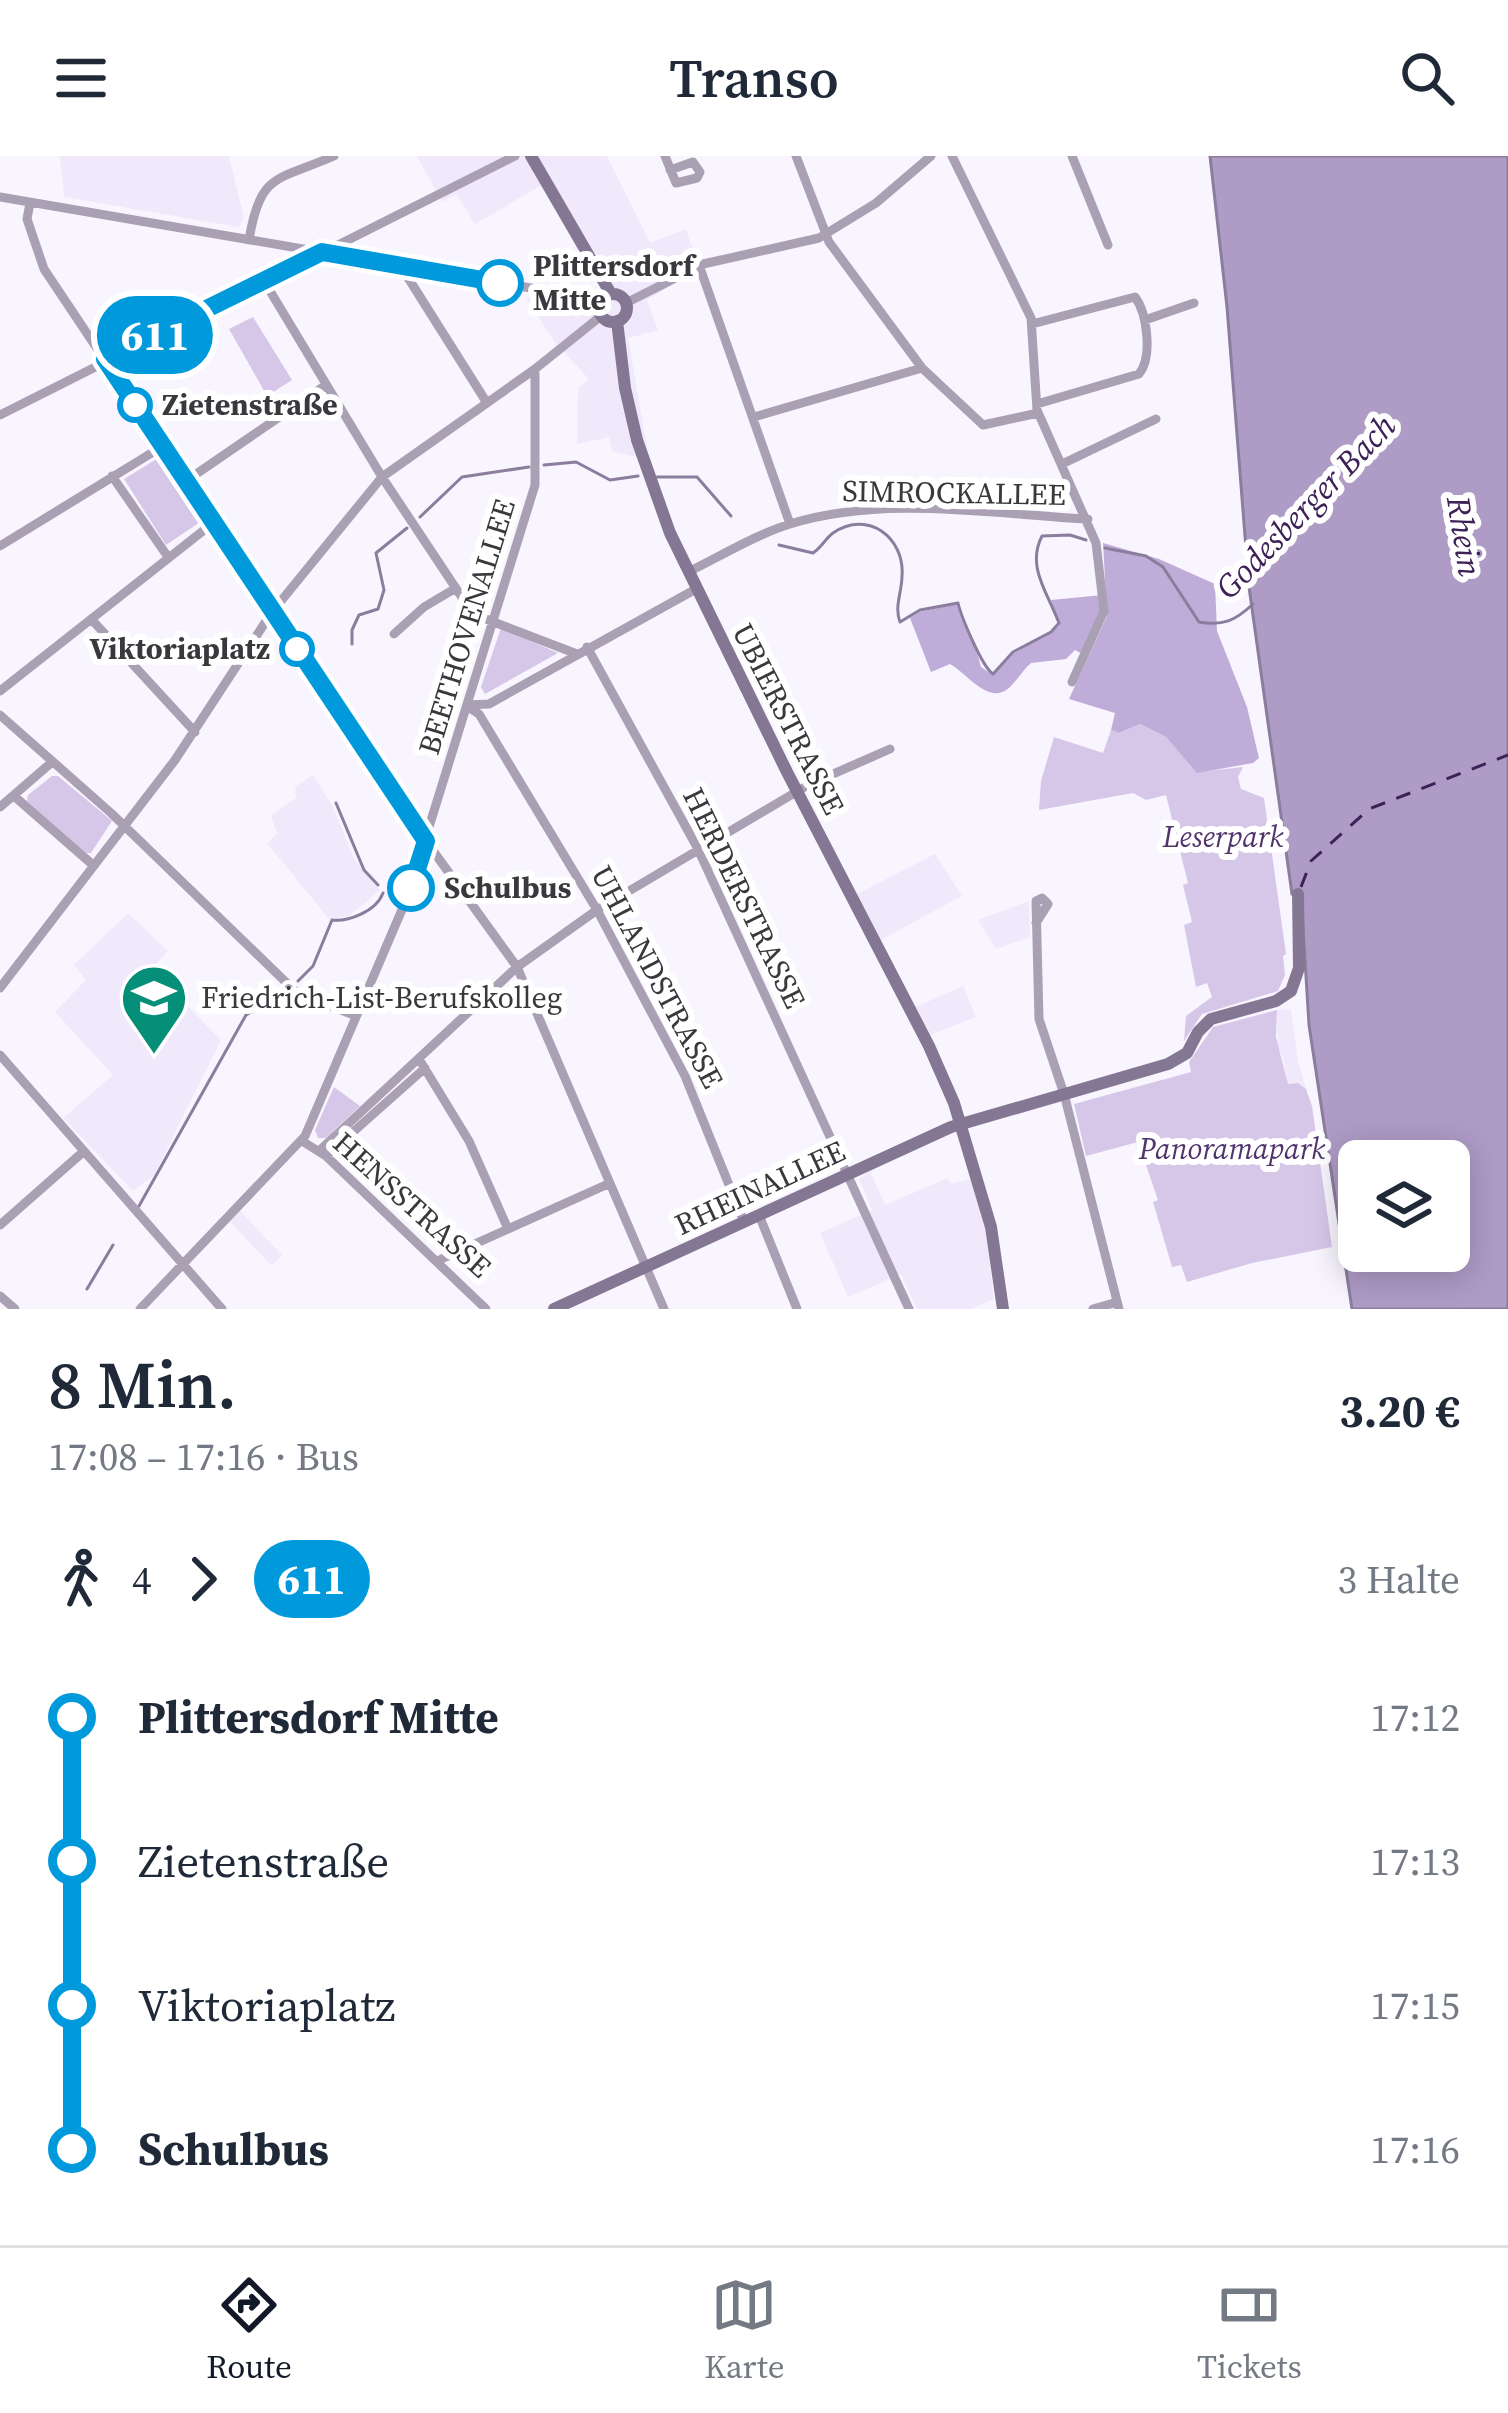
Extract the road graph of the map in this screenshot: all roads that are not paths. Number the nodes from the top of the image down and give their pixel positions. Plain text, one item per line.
1 (334, 156) edge
2 (515, 156) edge
3 (530, 156) edge
4 (665, 156) edge
5 (796, 156) edge
6 (952, 156) edge
7 (1072, 156) edge
8 (928, 157) edge
9 (670, 170) dead end
10 (0, 196) edge
11 (30, 203) junction
12 (826, 234) junction
13 (249, 240) junction
14 (1108, 245) dead end
15 (322, 252) junction
16 (699, 265) junction
17 (400, 266) junction
18 (264, 281) junction
19 (606, 297) junction
20 (626, 303) junction
21 (1194, 303) dead end
22 (602, 316) junction
23 (1145, 320) junction
24 (617, 321) junction
25 (1032, 324) junction
26 (105, 359) junction
27 (922, 368) junction
28 (535, 369) junction
29 (326, 385) junction
30 (487, 403) junction
31 (1038, 409) junction
32 (0, 415) edge
33 (754, 416) junction
34 (1156, 419) dead end
35 (163, 446) junction
36 (1062, 464) junction
37 (112, 476) junction
38 (382, 477) junction
39 (186, 481) junction
40 (1088, 519) junction
41 (213, 523) junction
42 (790, 524) junction
43 (0, 546) edge
44 (168, 557) junction
45 (688, 572) junction
46 (456, 588) junction
47 (696, 589) junction
48 (272, 612) junction
49 (494, 620) junction
50 (93, 621) junction
51 (394, 634) dead end
52 (582, 651) junction
53 (1072, 682) dead end
54 (0, 691) edge
55 (468, 706) junction
56 (482, 710) junction
57 (0, 715) edge
58 (195, 732) junction
59 (890, 749) dead end
60 (52, 762) junction
61 (797, 791) junction
62 (14, 796) junction
63 (0, 807) edge
64 (125, 826) junction
65 (426, 841) junction
66 (698, 849) junction
67 (93, 865) junction
68 (1298, 894) dead end
69 (597, 910) junction
70 (1036, 923) dead end
71 (517, 967) junction
72 (0, 988) edge
73 (356, 1016) junction
74 (0, 1055) edge
75 (422, 1064) junction
76 (1064, 1094) junction
77 (954, 1103) junction
78 (988, 1115) junction
79 (962, 1123) junction
80 (302, 1141) junction
81 (83, 1152) junction
82 (323, 1153) junction
83 (848, 1174) junction
84 (608, 1184) junction
85 (759, 1215) junction
86 (745, 1222) junction
87 (0, 1225) edge
88 (508, 1229) junction
89 (437, 1261) junction
90 (180, 1263) junction
91 (645, 1268) junction
92 (0, 1296) edge
93 (1118, 1305) edge
94 (1003, 1306) edge
95 (15, 1309) edge
96 (140, 1309) edge
97 (222, 1309) edge
98 (486, 1309) edge
99 (554, 1309) edge
100 (664, 1309) edge
101 (797, 1309) edge
102 (909, 1309) edge
103 (988, 1309) edge
104 (1093, 1309) edge

1 - 13 street
2 - 15 street
3 - 19 main road
4 - 9 street
5 - 12 street
6 - 25 street
7 - 14 street
8 - 12 street
10 - 11 street
11 - 13 street
11 - 26 street
12 - 16 street
12 - 27 street
13 - 15 street
15 - 17 street
15 - 18 street
16 - 20 street
16 - 33 street
17 - 19 street
17 - 30 street
18 - 26 street
18 - 29 street
19 - 20 main road
19 - 22 main road
20 - 24 main road
21 - 23 street
22 - 24 main road
22 - 28 street
23 - 25 street
23 - 31 street
24 - 45 main road, UBIERSTRASSE
25 - 31 street
26 - 32 street
26 - 35 street
27 - 31 street
27 - 33 street
28 - 30 street
28 - 49 street, BEETHOVENALLEE
29 - 38 street
29 - 39 street
30 - 38 street
31 - 36 street
33 - 42 street
34 - 36 street
35 - 37 street
35 - 39 street
36 - 40 street
37 - 43 street
37 - 44 street
38 - 46 street
38 - 48 street
39 - 41 street
40 - 42 street, SIMROCKALLEE
40 - 53 street
41 - 44 street
41 - 48 street
42 - 45 street, SIMROCKALLEE
44 - 50 street
45 - 47 main road, UBIERSTRASSE
46 - 49 street
46 - 51 street
47 - 52 street
47 - 61 main road, UBIERSTRASSE
48 - 58 street
48 - 65 street
49 - 52 street
49 - 55 street, BEETHOVENALLEE
50 - 54 street
50 - 58 street
52 - 56 street
52 - 66 street, HERDERSTRASSE
55 - 56 street, UHLANDSTRASSE
55 - 65 street, BEETHOVENALLEE
56 - 69 street, UHLANDSTRASSE
57 - 60 street
58 - 64 street
59 - 61 street
60 - 62 street
60 - 64 street
61 - 66 street
61 - 77 main road, UBIERSTRASSE
62 - 63 street
62 - 67 street
64 - 67 street
64 - 73 street
65 - 71 street
65 - 73 street, BEETHOVENALLEE
66 - 69 street
66 - 83 street, HERDERSTRASSE
67 - 72 street
68 - 76 main road, RHEINALLEE
69 - 71 street
69 - 86 street, UHLANDSTRASSE
70 - 76 street
71 - 75 street
71 - 84 street
73 - 80 street, BEETHOVENALLEE
74 - 81 street
75 - 82 street
75 - 88 street
76 - 78 main road, RHEINALLEE
76 - 93 street
77 - 78 main road
77 - 79 main road, UBIERSTRASSE
78 - 79 main road, RHEINALLEE
79 - 83 main road, RHEINALLEE
79 - 94 main road, UBIERSTRASSE
80 - 82 street, HENSSTRASSE
80 - 90 street, BEETHOVENALLEE
81 - 87 street
81 - 90 street
82 - 89 street, HENSSTRASSE
83 - 85 main road, RHEINALLEE
83 - 102 street, HERDERSTRASSE
84 - 88 street
84 - 91 street
85 - 86 main road, RHEINALLEE
85 - 101 street
86 - 91 main road, RHEINALLEE
88 - 89 street
89 - 98 street, HENSSTRASSE
90 - 96 street, BEETHOVENALLEE
90 - 97 street
91 - 99 main road, RHEINALLEE
91 - 100 street
92 - 95 street
93 - 104 street
94 - 103 street

